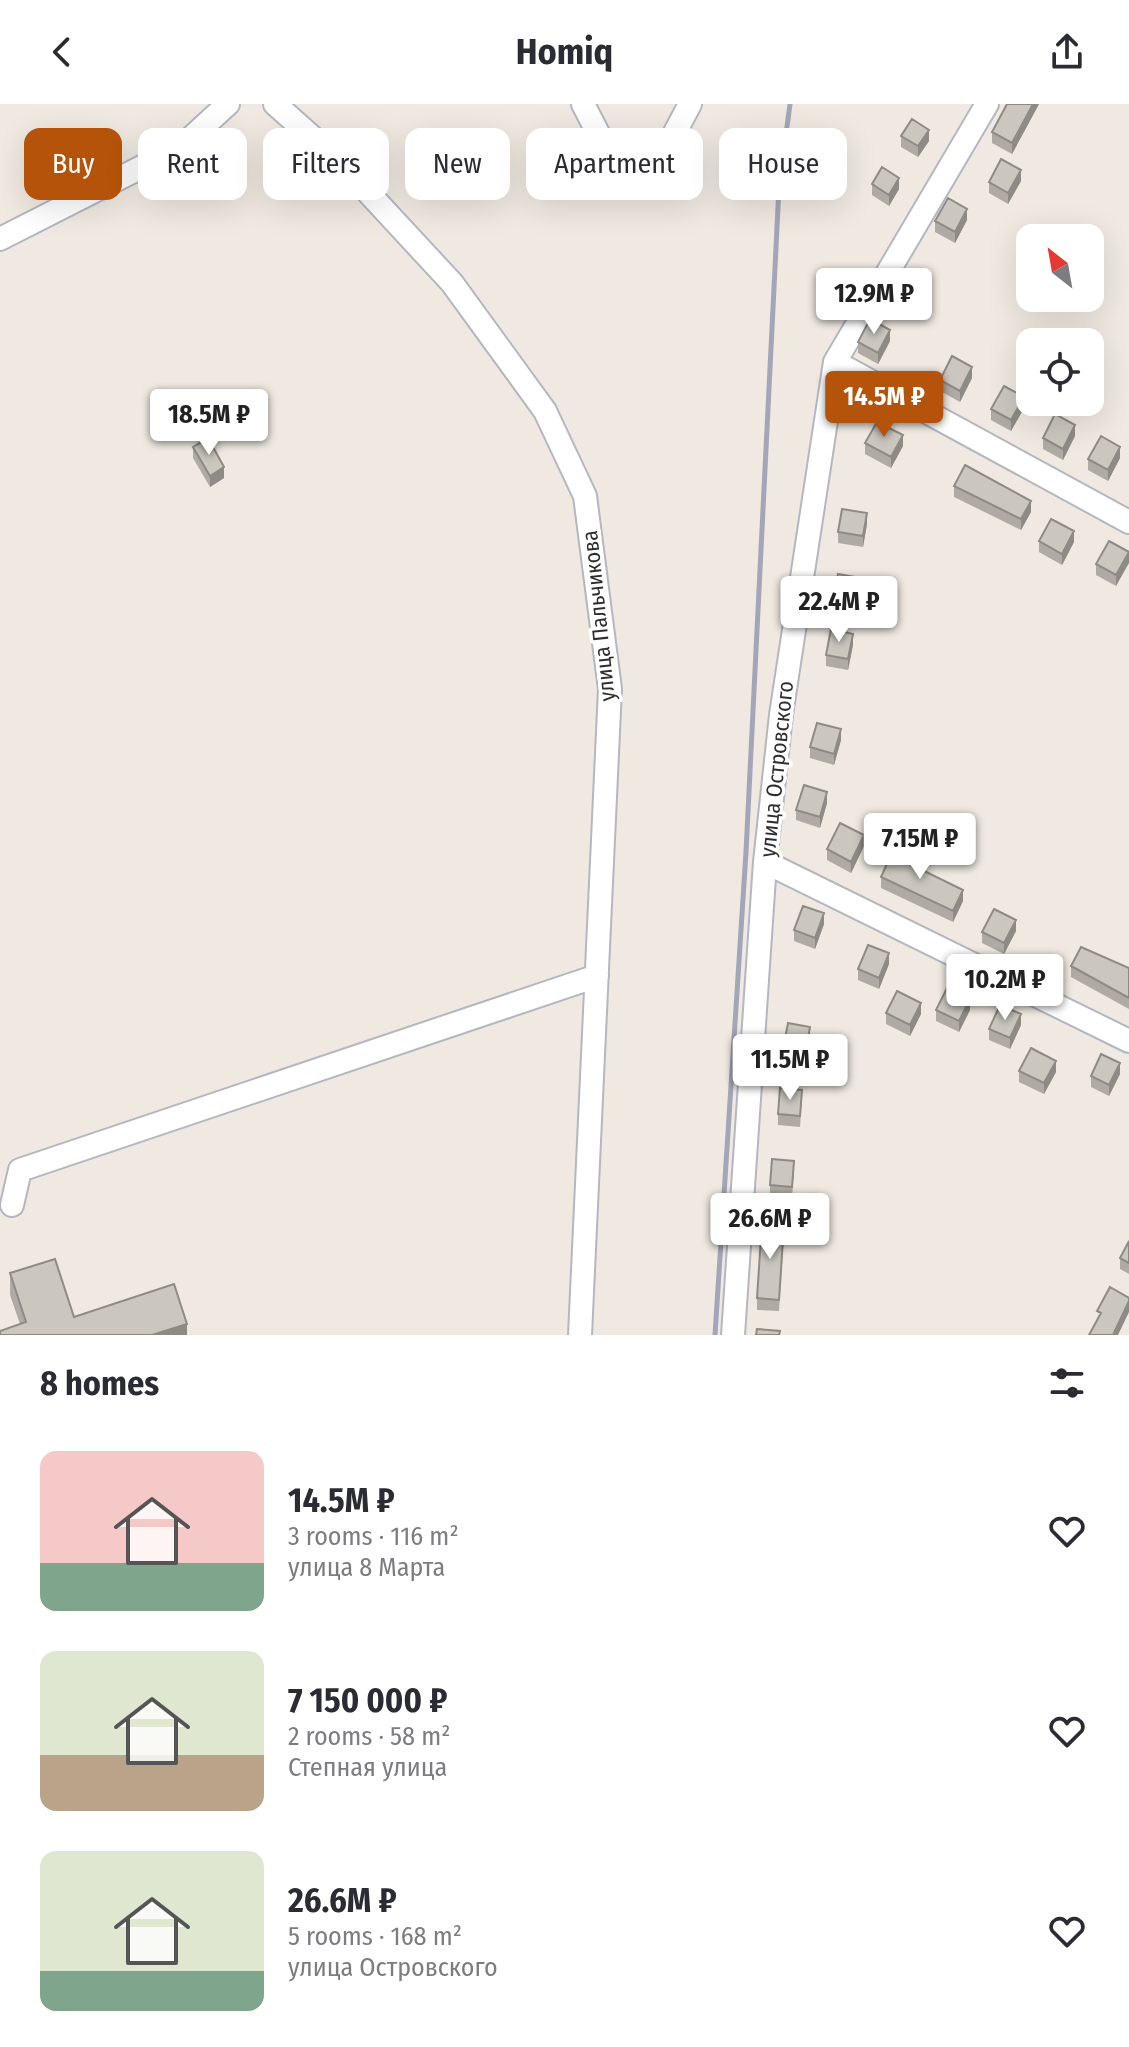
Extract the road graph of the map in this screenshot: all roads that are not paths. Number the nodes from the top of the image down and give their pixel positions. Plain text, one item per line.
1 (228, 104) edge
2 (275, 104) edge
3 (583, 104) edge
4 (690, 104) edge
5 (987, 104) edge
6 (0, 239) edge
7 (835, 362) junction
8 (1129, 522) edge
9 (765, 862) junction
10 (597, 976) junction
11 (1129, 1041) edge
12 (12, 1205) dead end
13 (580, 1335) edge
14 (733, 1335) edge

1 - 6 street
2 - 10 street, улица Пальчикова
3 - 4 street
5 - 7 street, улица Островского
7 - 8 street
7 - 9 street, улица Островского
9 - 11 street
9 - 14 street, улица Островского
10 - 12 street
10 - 13 street, улица Пальчикова

